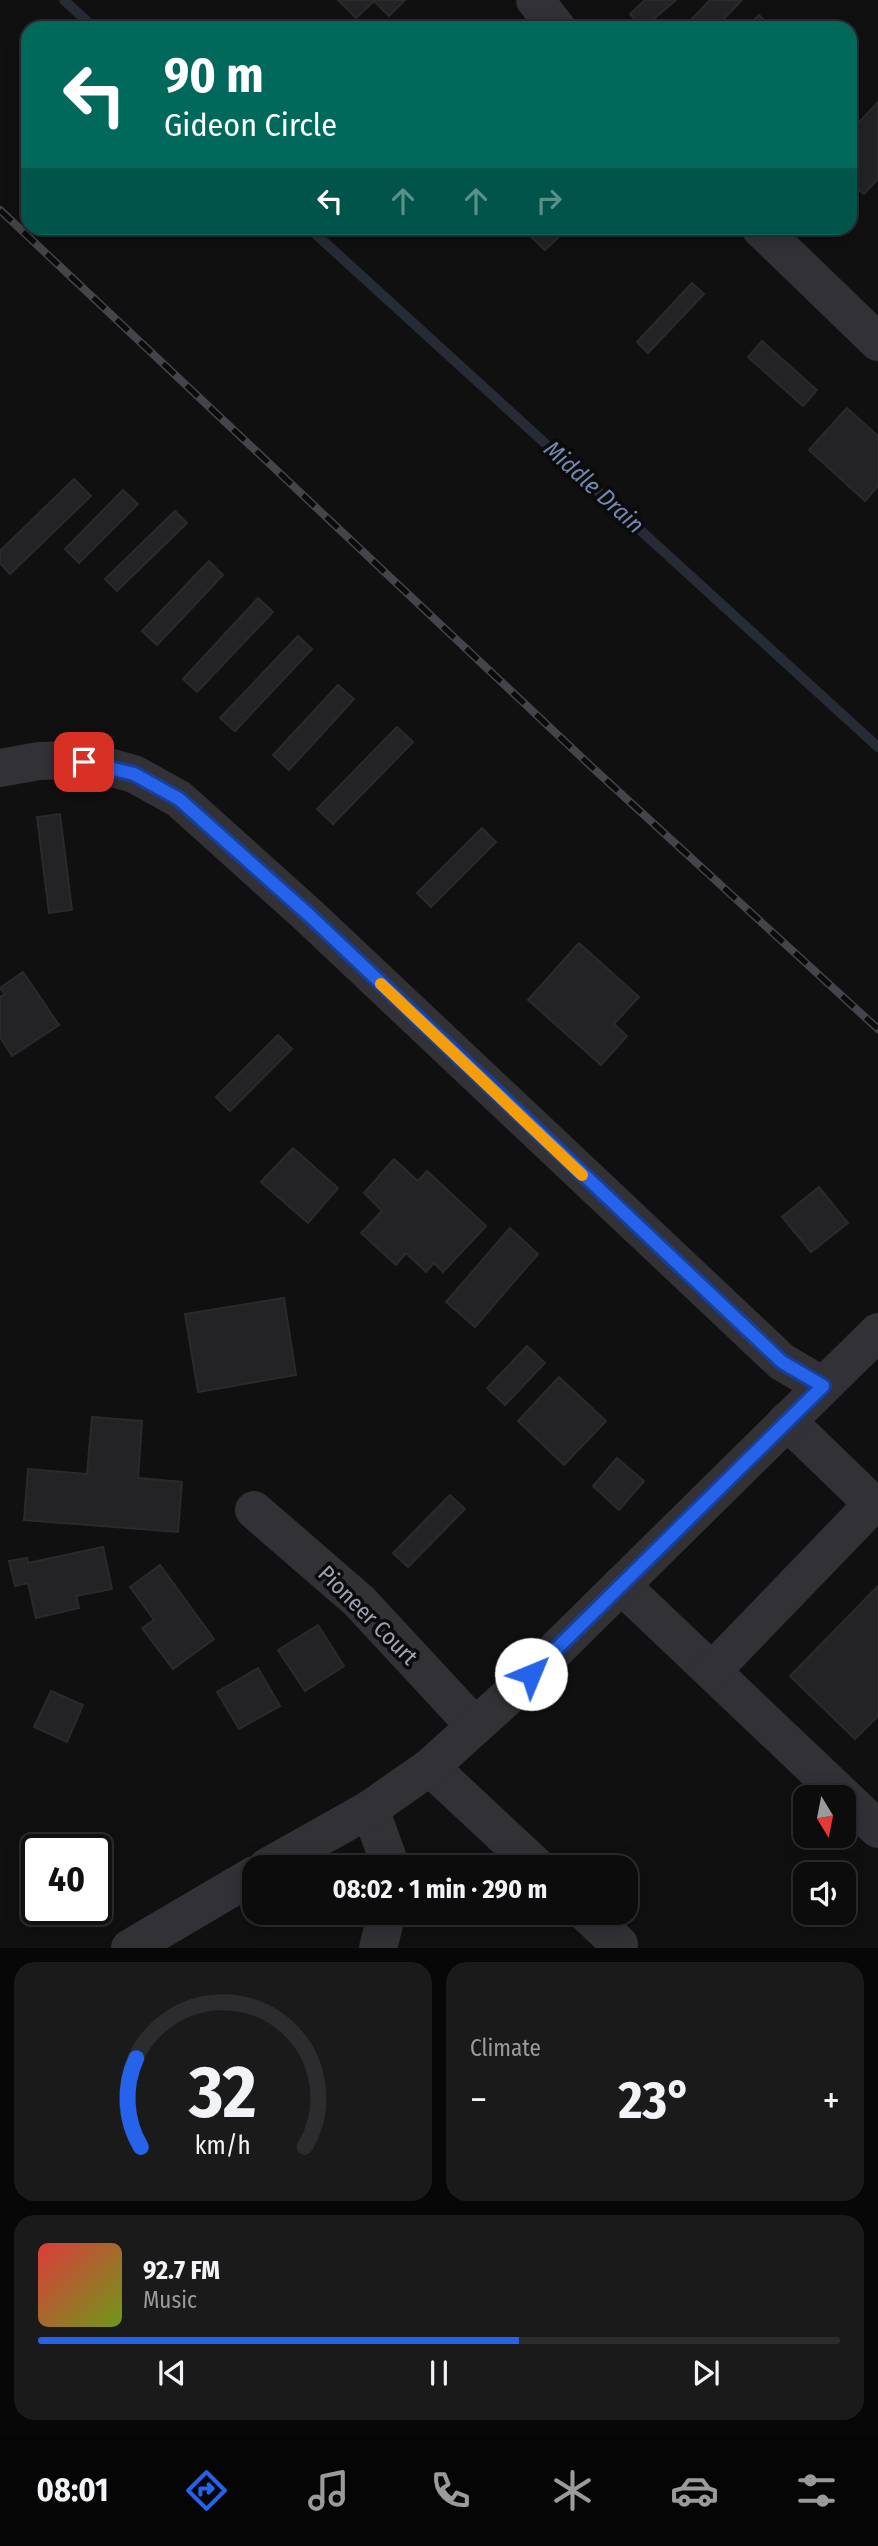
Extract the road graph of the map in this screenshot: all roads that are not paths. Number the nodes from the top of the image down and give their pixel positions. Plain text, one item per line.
1 (535, 0) edge
2 (552, 21) edge
3 (767, 235) edge
4 (878, 342) edge
5 (0, 768) edge
6 (878, 1332) edge
7 (823, 1386) junction
8 (787, 1421) junction
9 (254, 1510) dead end
10 (621, 1585) junction
11 (712, 1671) junction
12 (475, 1726) junction
13 (430, 1767) junction
14 (370, 1809) junction
15 (871, 1810) edge
16 (288, 1855) edge
17 (387, 1855) edge
18 (524, 1855) edge
19 (242, 1882) edge
20 (384, 1925) edge
21 (599, 1925) edge
22 (620, 1944) dead end
23 (130, 1948) edge
24 (377, 1948) edge

1 - 2 street
3 - 4 street
5 - 7 street
6 - 7 street
7 - 8 street
8 - 10 street
8 - 11 street
9 - 12 street, Pioneer Court
10 - 11 street
10 - 12 street
11 - 15 street
12 - 13 street
13 - 14 street
13 - 18 street
14 - 16 street
14 - 17 street
19 - 23 street
20 - 24 street
21 - 22 street

